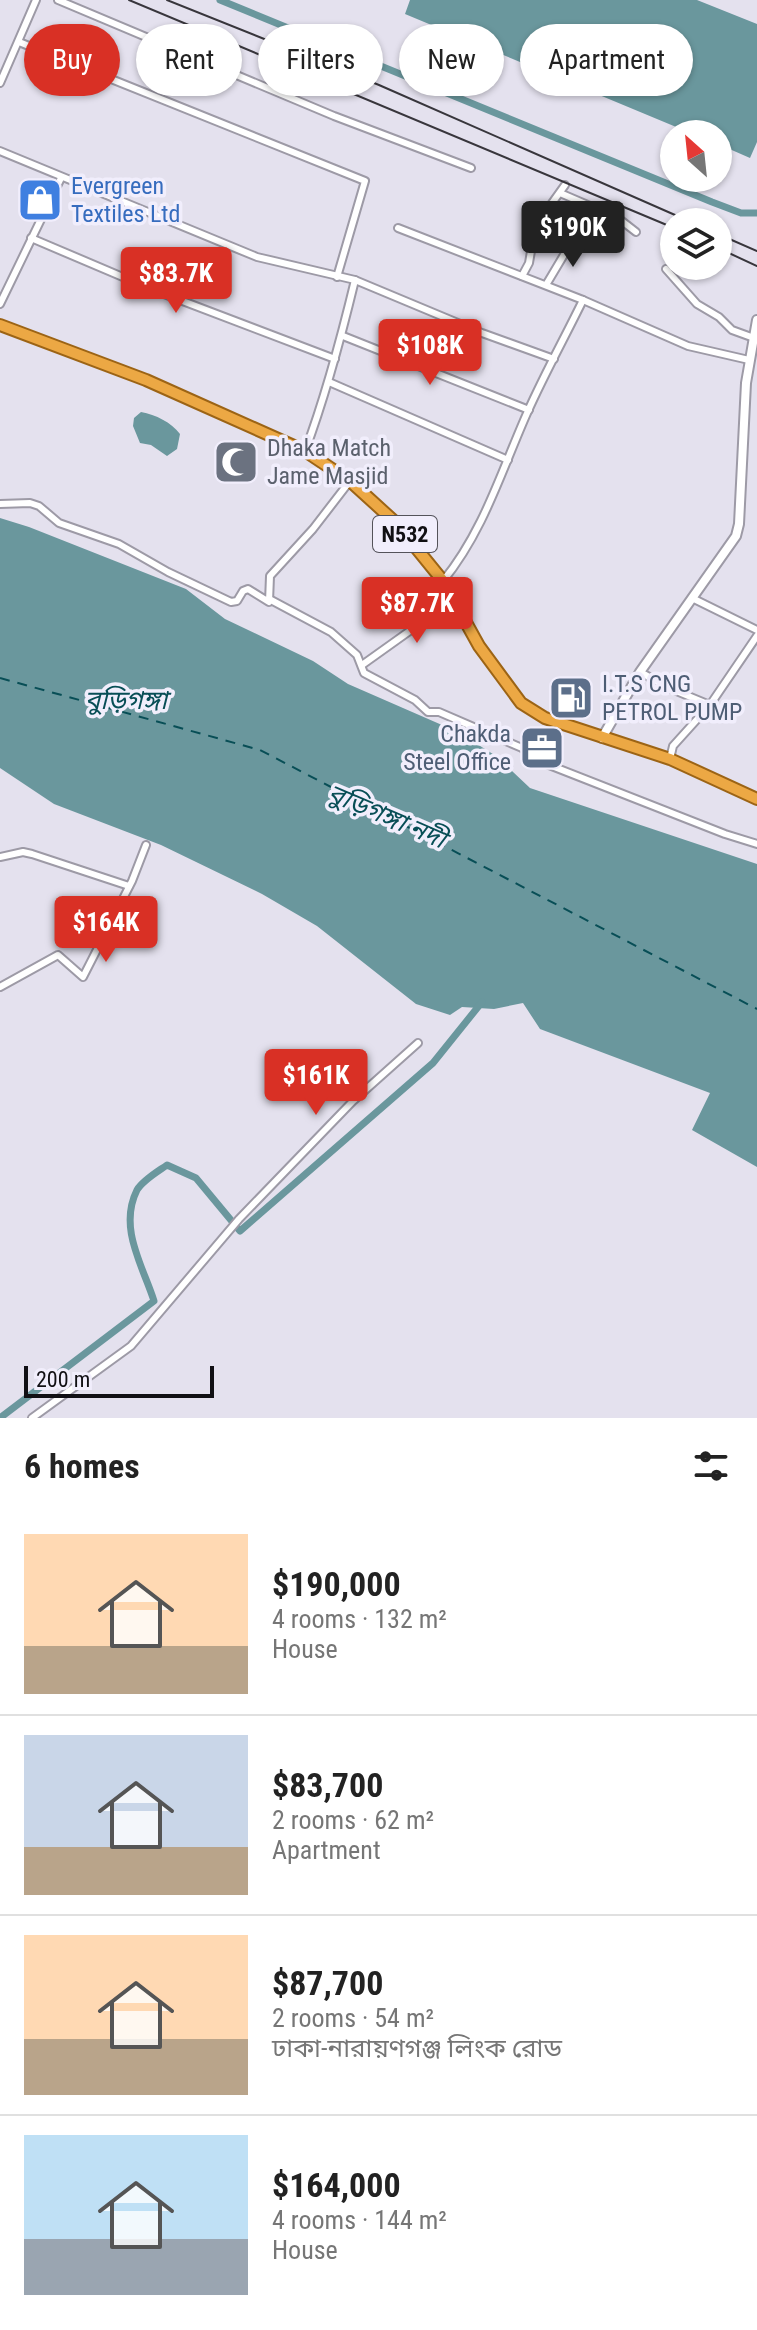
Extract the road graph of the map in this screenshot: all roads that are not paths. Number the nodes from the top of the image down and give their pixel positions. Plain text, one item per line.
1 (36, 0) edge
2 (58, 0) edge
3 (19, 42) junction
4 (0, 83) edge
5 (0, 151) edge
6 (471, 168) dead end
7 (61, 178) junction
8 (565, 185) dead end
9 (560, 193) junction
10 (398, 228) dead end
11 (636, 232) dead end
12 (580, 235) dead end
13 (31, 238) junction
14 (522, 276) junction
15 (337, 277) junction
16 (355, 280) junction
17 (676, 280) edge
18 (546, 285) junction
19 (583, 300) junction
20 (0, 304) edge
21 (757, 320) edge
22 (0, 325) edge
23 (343, 336) junction
24 (754, 338) junction
25 (335, 359) junction
26 (554, 359) junction
27 (749, 360) junction
28 (329, 382) junction
29 (529, 410) junction
30 (305, 451) junction
31 (508, 460) junction
32 (350, 481) junction
33 (0, 504) edge
34 (443, 581) junction
35 (692, 598) junction
36 (271, 600) junction
37 (453, 600) junction
38 (757, 630) edge
39 (757, 636) edge
40 (362, 665) junction
41 (640, 672) junction
42 (710, 705) junction
43 (602, 738) junction
44 (670, 759) junction
45 (757, 799) edge
46 (757, 844) edge
47 (146, 845) dead end
48 (0, 857) edge
49 (129, 886) junction
50 (0, 987) edge
51 (418, 1043) dead end
52 (32, 1418) edge

1 - 3 street
2 - 6 street
3 - 4 street
3 - 15 street
5 - 7 street
7 - 13 street
7 - 15 street
8 - 9 street
9 - 11 street
9 - 14 street
10 - 14 street
12 - 18 street
13 - 20 street
13 - 25 street
14 - 18 street
15 - 16 street
16 - 23 street
16 - 26 street
17 - 24 street
18 - 19 street
19 - 26 street
19 - 27 street
21 - 24 street
22 - 30 highway, N532
23 - 25 street
23 - 29 street
24 - 27 street
25 - 28 street
26 - 29 street
27 - 35 street
28 - 30 street
28 - 31 street
29 - 31 street
30 - 32 highway, N532
31 - 34 street
32 - 34 highway, N532
32 - 36 street
33 - 36 street
34 - 37 highway, N532
35 - 38 street
35 - 41 street
36 - 40 street
37 - 40 street
37 - 43 highway, N532
39 - 42 street
40 - 46 street
41 - 42 street
41 - 43 street
42 - 44 street
43 - 44 highway, N532
44 - 45 highway, N532
47 - 49 street
48 - 49 street
49 - 50 street
51 - 52 street

